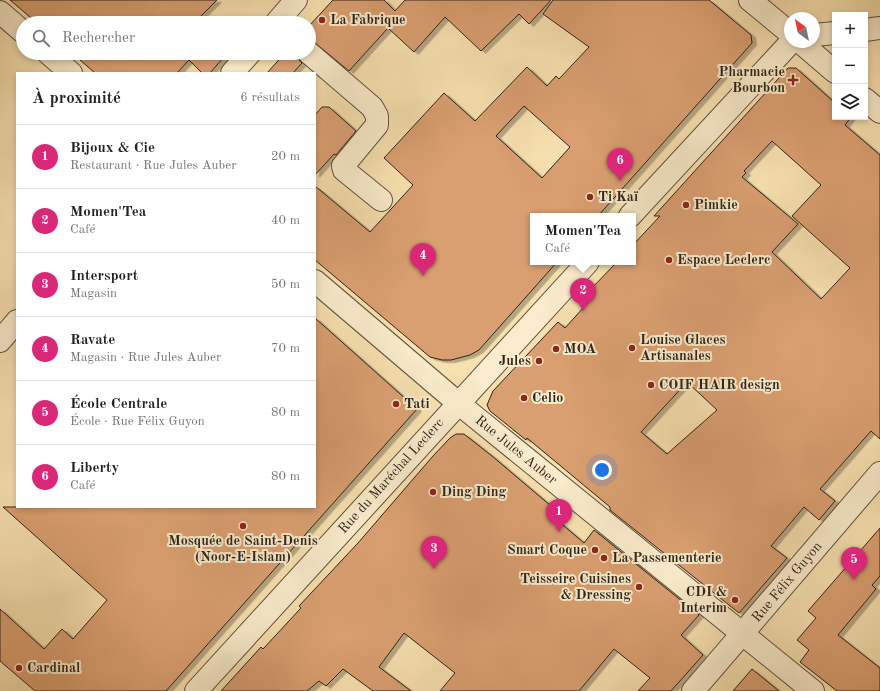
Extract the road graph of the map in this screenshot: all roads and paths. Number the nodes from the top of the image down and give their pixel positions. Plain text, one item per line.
1 (296, 0) edge
2 (750, 0) edge
3 (0, 12) edge
4 (282, 16) edge
5 (16, 26) edge
6 (784, 28) edge
7 (880, 28) edge
8 (868, 30) edge
9 (832, 33) edge
10 (820, 34) edge
11 (784, 48) edge
12 (807, 48) edge
13 (316, 59) edge
14 (56, 60) edge
15 (244, 60) edge
16 (832, 69) edge
17 (69, 72) edge
18 (233, 72) edge
19 (868, 101) edge
20 (880, 112) edge
21 (381, 200) dead end
22 (633, 213) edge
23 (585, 265) edge
24 (316, 283) edge
25 (16, 322) edge
26 (0, 341) edge
27 (458, 403) junction
28 (880, 473) edge
29 (742, 635) junction
30 (196, 691) edge
31 (693, 691) edge
32 (813, 691) edge

1 - 4 street
2 - 6 street
3 - 5 street
7 - 8 street
9 - 10 street
11 - 22 street
12 - 16 street
13 - 21 street
14 - 17 street
15 - 18 street
19 - 20 street
23 - 27 street, Rue du Maréchal Leclerc
24 - 27 street, Rue Jules Auber
25 - 26 street
27 - 29 street, Rue Jules Auber
27 - 30 street, Rue du Maréchal Leclerc
28 - 29 street, Rue Félix Guyon
29 - 31 street, Rue Félix Guyon
29 - 32 street, Rue Jules Auber

